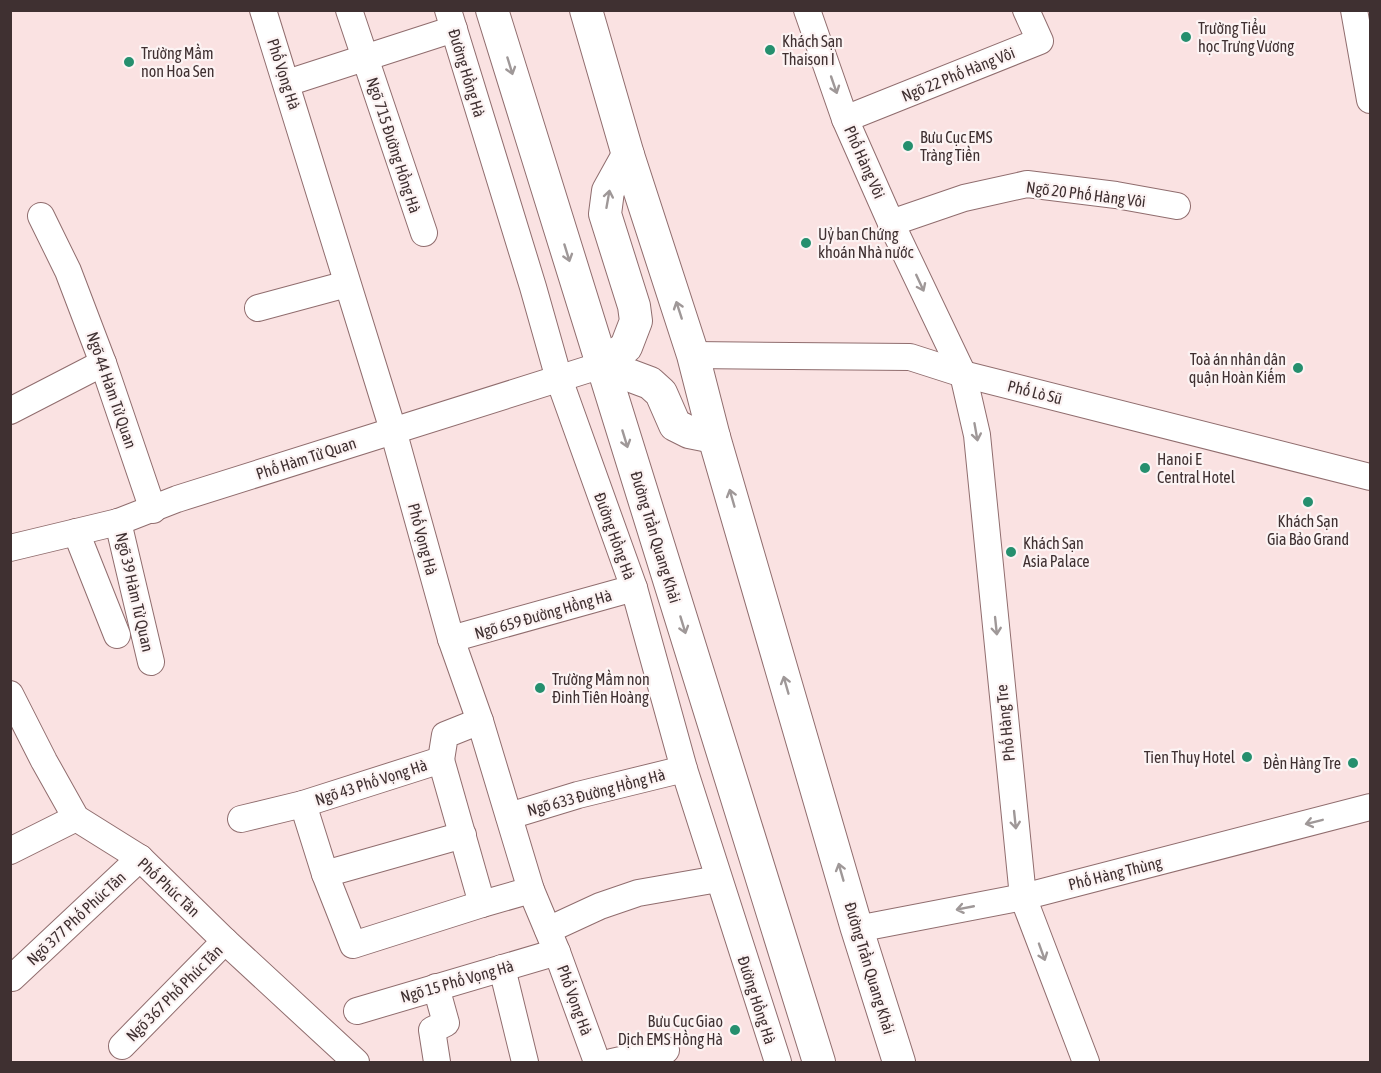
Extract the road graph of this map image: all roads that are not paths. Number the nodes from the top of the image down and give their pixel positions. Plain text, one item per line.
1 (263, 10) edge
2 (349, 10) edge
3 (492, 10) edge
4 (586, 10) edge
5 (807, 10) edge
6 (1026, 10) edge
7 (1354, 10) edge
8 (451, 20) edge
9 (365, 58) junction
10 (286, 83) junction
11 (1371, 100) edge
12 (845, 119) junction
13 (628, 155) junction
14 (1177, 206) dead end
15 (41, 216) dead end
16 (891, 223) junction
17 (424, 233) dead end
18 (347, 284) junction
19 (258, 308) dead end
20 (693, 355) junction
21 (103, 363) junction
22 (602, 365) junction
23 (963, 375) junction
24 (559, 379) junction
25 (10, 411) edge
26 (393, 430) junction
27 (714, 437) junction
28 (1371, 477) edge
29 (153, 510) junction
30 (118, 522) junction
31 (76, 532) junction
32 (10, 548) edge
33 (634, 588) junction
34 (117, 635) dead end
35 (451, 639) junction
36 (152, 662) dead end
37 (10, 694) edge
38 (480, 721) junction
39 (441, 760) junction
40 (684, 769) junction
41 (303, 804) junction
42 (1371, 807) edge
43 (509, 816) junction
44 (76, 818) junction
45 (241, 819) dead end
46 (463, 835) junction
47 (10, 851) edge
48 (140, 858) junction
49 (325, 874) junction
50 (718, 879) junction
51 (531, 890) junction
52 (1023, 897) junction
53 (482, 904) junction
54 (857, 929) junction
55 (225, 941) junction
56 (552, 941) junction
57 (502, 968) junction
58 (12, 978) edge
59 (436, 987) junction
60 (357, 1011) dead end
61 (122, 1046) dead end
62 (666, 1050) dead end
63 (356, 1062) edge
64 (437, 1062) edge
65 (525, 1062) edge
66 (597, 1062) edge
67 (612, 1062) edge
68 (778, 1062) edge
69 (819, 1062) edge
70 (899, 1062) edge
71 (1086, 1062) edge

1 - 10 street, Phố Vọng Hà
2 - 9 street, Ngõ 715 Đường Hồng Hà
3 -> 22 main road, Đường Trần Quang Khải
4 - 13 main road, Đường Trần Quang Khải
5 -> 12 street, Phố Hàng Vôi
6 - 12 street, Ngõ 22 Phố Hàng Vôi
7 - 11 street
8 - 9 street, Ngõ 715 Đường Hồng Hà
8 - 24 street, Đường Hồng Hà
9 - 10 street, Ngõ 715 Đường Hồng Hà
9 - 17 street, Ngõ 715 Đường Hồng Hà
10 - 18 street, Phố Vọng Hà
12 - 16 street, Phố Hàng Vôi
20 -> 13 main road, Đường Trần Quang Khải
22 -> 13 main road
14 - 16 street, Ngõ 20 Phố Hàng Vôi
15 - 21 street, Ngõ 44 Hàm Tử Quan
16 -> 23 street, Phố Hàng Vôi
18 - 19 street
18 - 26 street, Phố Vọng Hà
20 - 23 street, Phố Lò Sũ
20 - 27 main road, Đường Trần Quang Khải
21 - 25 street
21 - 29 street, Ngõ 44 Hàm Tử Quan
22 - 24 street, Phố Hàm Tử Quan
22 - 27 main road
22 -> 69 main road, Đường Trần Quang Khải
23 - 28 street, Phố Lò Sũ
23 -> 52 street, Phố Hàng Tre
24 - 26 street, Phố Hàm Tử Quan
24 - 33 street, Đường Hồng Hà
26 - 29 street, Phố Hàm Tử Quan
26 - 35 street, Phố Vọng Hà
54 -> 27 main road, Đường Trần Quang Khải
29 - 30 street, Phố Hàm Tử Quan
30 - 31 street, Phố Hàm Tử Quan
30 - 36 street, Ngõ 39 Hàm Tử Quan
31 - 32 street, Phố Hàm Tử Quan
31 - 34 street
33 - 35 street, Ngõ 659 Đường Hồng Hà
33 - 40 street, Đường Hồng Hà
35 - 38 street, Phố Vọng Hà
37 - 44 street, Phố Phúc Tân
38 - 39 street, Ngõ 43 Phố Vọng Hà
38 - 43 street, Phố Vọng Hà
39 - 41 street, Ngõ 43 Phố Vọng Hà
39 - 46 street
40 - 43 street, Ngõ 633 Đường Hồng Hà
40 - 50 street, Đường Hồng Hà
41 - 45 street, Ngõ 43 Phố Vọng Hà
41 - 49 street
42 -> 52 street, Phố Hàng Thùng
43 - 51 street, Phố Vọng Hà
44 - 47 street
44 - 48 street, Phố Phúc Tân
46 - 49 street
46 - 53 street
48 - 55 street, Phố Phúc Tân
48 - 58 street, Ngõ 377 Phố Phúc Tân
49 - 53 street
50 - 56 street, Ngõ 15 Phố Vọng Hà
50 - 68 street, Đường Hồng Hà
51 - 53 street
51 - 56 street, Phố Vọng Hà
52 -> 54 street, Phố Hàng Thùng
52 -> 71 street, Phố Hàng Tre
54 - 70 main road, Đường Trần Quang Khải
55 - 61 street, Ngõ 367 Phố Phúc Tân
55 - 63 street, Phố Phúc Tân
56 - 57 street, Ngõ 15 Phố Vọng Hà
56 - 66 street, Phố Vọng Hà
57 - 59 street, Ngõ 15 Phố Vọng Hà
57 - 65 street
59 - 60 street, Ngõ 15 Phố Vọng Hà
59 - 64 street
62 - 67 street

